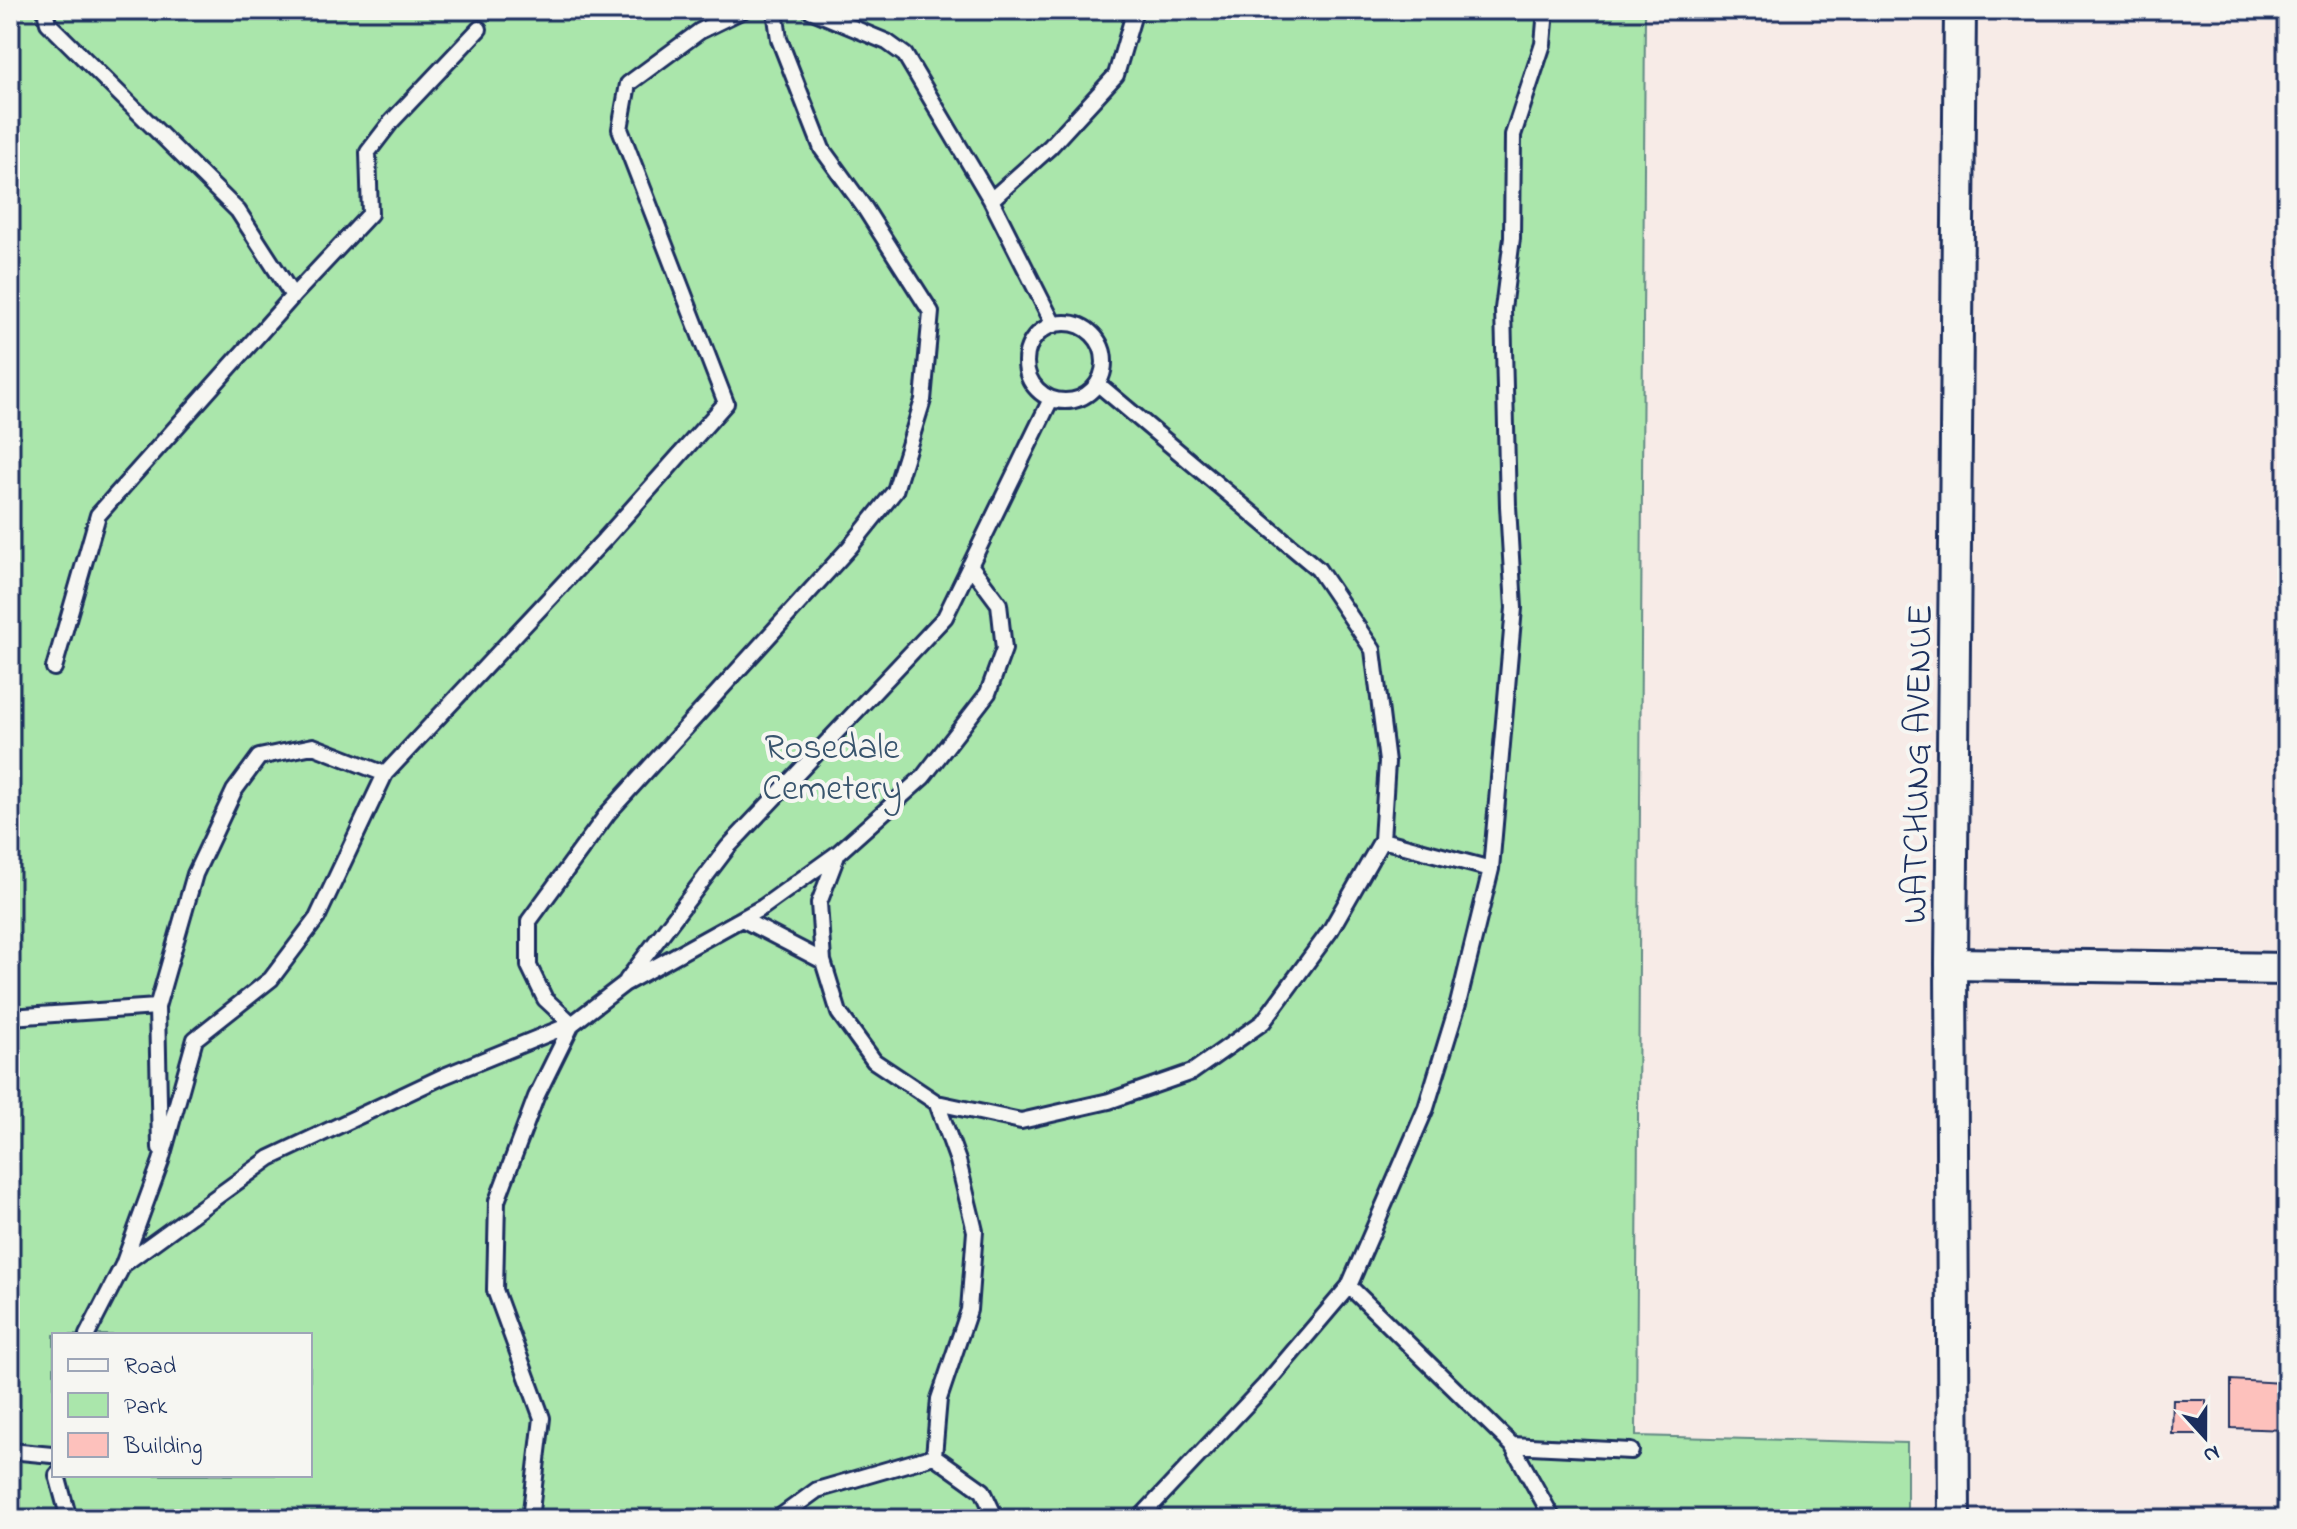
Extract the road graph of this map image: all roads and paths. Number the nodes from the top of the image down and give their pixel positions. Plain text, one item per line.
1 (45, 10) edge
2 (743, 10) edge
3 (775, 10) edge
4 (810, 10) edge
5 (1135, 10) edge
6 (1546, 10) edge
7 (1960, 10) edge
8 (479, 29) dead end
9 (991, 200) junction
10 (293, 296) junction
11 (1054, 325) junction
12 (1098, 384) junction
13 (1051, 399) junction
14 (970, 565) junction
15 (54, 668) dead end
16 (385, 774) junction
17 (1382, 840) junction
18 (838, 853) junction
19 (1491, 869) junction
20 (742, 919) junction
21 (823, 961) junction
22 (1951, 964) junction
23 (2287, 969) edge
24 (624, 984) junction
25 (157, 1007) junction
26 (10, 1017) edge
27 (572, 1024) junction
28 (937, 1103) junction
29 (161, 1161) junction
30 (123, 1265) junction
31 (1349, 1286) junction
32 (88, 1333) edge
33 (1512, 1445) junction
34 (10, 1451) edge
35 (1631, 1451) dead end
36 (52, 1455) edge
37 (934, 1456) junction
38 (58, 1477) edge
39 (69, 1519) edge
40 (530, 1519) edge
41 (777, 1519) edge
42 (996, 1519) edge
43 (1139, 1519) edge
44 (1553, 1519) edge
45 (1954, 1519) edge

1 - 10 lane
2 - 16 lane
3 - 27 lane
4 - 9 lane
5 - 9 lane
6 - 19 lane
7 - 22 street, WATCHUNG AVENUE
8 - 10 lane
9 - 11 lane
10 - 15 lane
11 - 12 lane
11 - 13 lane
12 - 13 lane
12 - 17 lane
13 - 14 lane
14 - 18 lane
14 - 24 lane
16 - 25 lane
16 - 29 lane
17 - 19 lane
17 - 28 lane
18 - 20 lane
18 - 21 lane
19 - 31 lane
20 - 21 lane
20 - 24 lane
21 - 28 lane
22 - 23 street
22 - 45 street, WATCHUNG AVENUE
24 - 27 lane
25 - 26 lane
25 - 29 lane
27 - 30 lane
27 - 40 lane
28 - 37 lane
29 - 30 lane
30 - 32 lane
31 - 33 lane
31 - 43 lane
33 - 35 lane
33 - 44 lane
34 - 36 lane
37 - 41 lane
37 - 42 lane
38 - 39 lane

